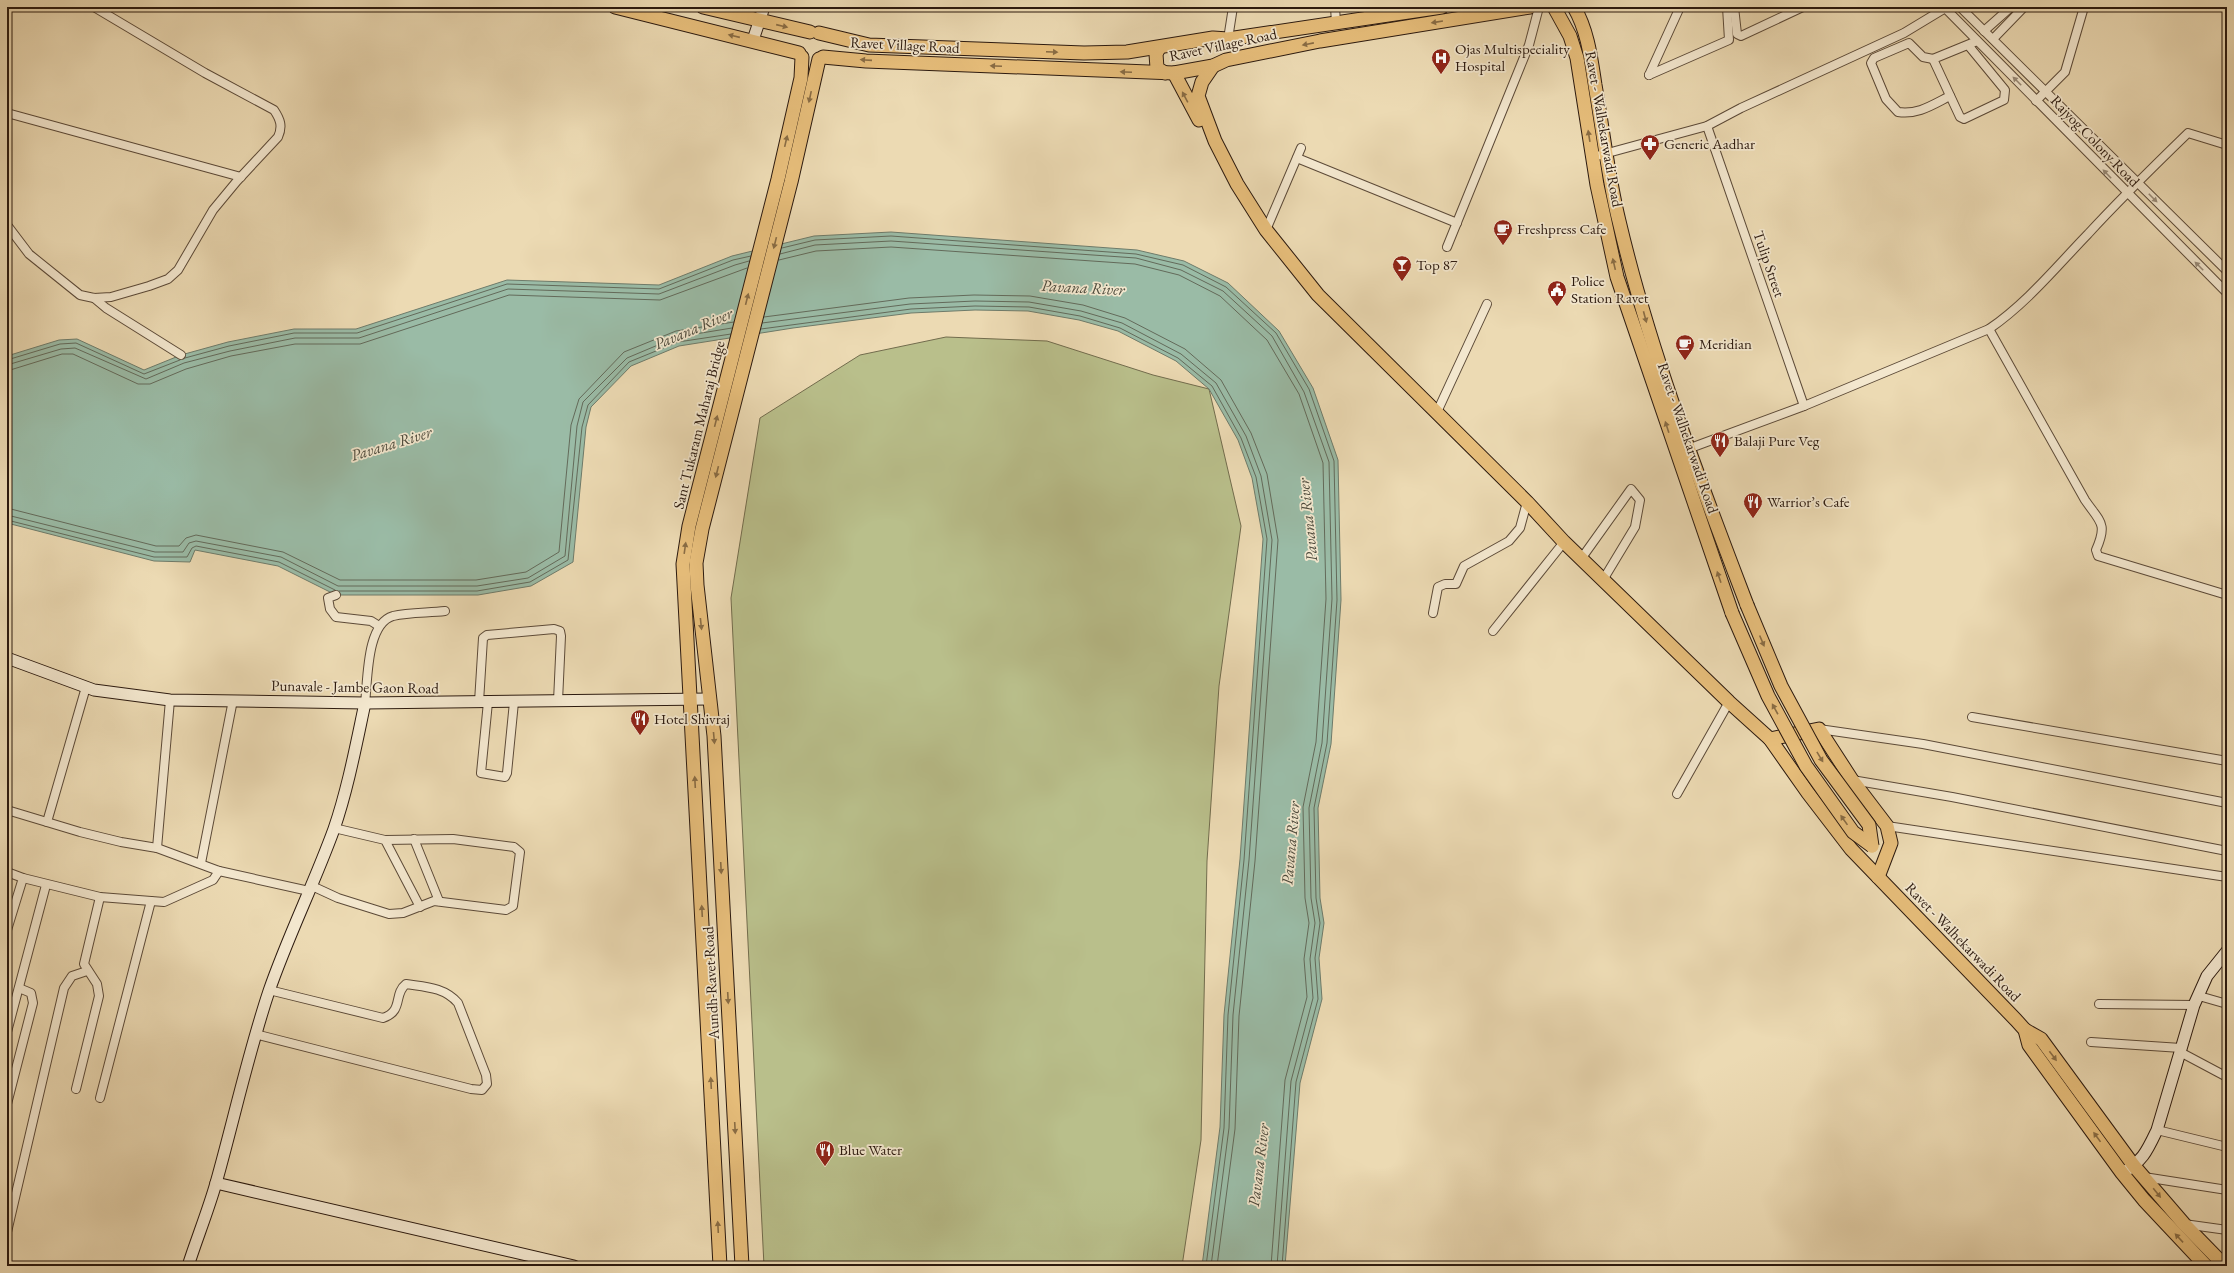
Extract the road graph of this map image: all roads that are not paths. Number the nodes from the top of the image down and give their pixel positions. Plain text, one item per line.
1 (94, 7) edge
2 (615, 7) edge
3 (703, 7) edge
4 (764, 7) edge
5 (1233, 7) edge
6 (1334, 7) edge
7 (1439, 7) edge
8 (1530, 7) edge
9 (1539, 7) edge
10 (1554, 7) edge
11 (1574, 7) edge
12 (1680, 7) edge
13 (1727, 7) edge
14 (1734, 7) edge
15 (1803, 7) edge
16 (1960, 7) edge
17 (2011, 7) edge
18 (2024, 7) edge
19 (2084, 7) edge
20 (1946, 8) edge
21 (1400, 10) edge
22 (760, 21) junction
23 (1336, 22) junction
24 (1984, 31) junction
25 (814, 33) junction
26 (1992, 39) junction
27 (753, 40) junction
28 (1225, 40) junction
29 (1977, 41) junction
30 (1968, 45) junction
31 (1159, 48) junction
32 (800, 55) junction
33 (821, 58) junction
34 (1933, 59) junction
35 (1226, 60) junction
36 (1213, 66) junction
37 (1169, 73) junction
38 (2045, 92) junction
39 (1950, 96) junction
40 (2036, 100) junction
41 (7, 113) edge
42 (1707, 126) junction
43 (1215, 141) junction
44 (2227, 145) edge
45 (1302, 148) dead end
46 (1607, 154) junction
47 (1593, 157) junction
48 (1297, 158) junction
49 (241, 177) junction
50 (2137, 183) junction
51 (2126, 193) junction
52 (1457, 223) junction
53 (7, 224) edge
54 (1266, 230) junction
55 (1447, 247) dead end
56 (2227, 272) edge
57 (2227, 293) edge
58 (94, 298) junction
59 (1487, 304) dead end
60 (1990, 329) junction
61 (181, 355) dead end
62 (1804, 406) junction
63 (1437, 412) junction
64 (1688, 449) junction
65 (1676, 453) junction
66 (1527, 502) junction
67 (1564, 542) junction
68 (1581, 559) junction
69 (1603, 580) junction
70 (336, 595) dead end
71 (2227, 595) edge
72 (445, 611) dead end
73 (1433, 612) dead end
74 (379, 626) junction
75 (1493, 631) dead end
76 (7, 658) edge
77 (86, 688) junction
78 (709, 699) junction
79 (170, 700) junction
80 (233, 700) junction
81 (689, 700) junction
82 (558, 701) junction
83 (483, 702) junction
84 (514, 702) junction
85 (1729, 702) junction
86 (365, 703) junction
87 (1972, 717) dead end
88 (1819, 728) junction
89 (1770, 739) junction
90 (2227, 761) edge
91 (1852, 780) junction
92 (1677, 794) dead end
93 (2227, 803) edge
94 (7, 810) edge
95 (47, 822) junction
96 (1887, 826) junction
97 (334, 828) junction
98 (414, 839) junction
99 (385, 840) junction
100 (1872, 846) junction
101 (157, 848) junction
102 (2227, 851) edge
103 (1884, 860) junction
104 (200, 863) junction
105 (219, 871) junction
106 (7, 872) edge
107 (1878, 877) junction
108 (2227, 877) edge
109 (23, 878) junction
110 (46, 884) junction
111 (311, 888) junction
112 (100, 897) junction
113 (151, 901) junction
114 (439, 901) junction
115 (420, 907) junction
116 (7, 930) edge
117 (2227, 952) edge
118 (87, 971) junction
119 (19, 988) junction
120 (269, 990) junction
121 (2196, 1001) junction
122 (2099, 1004) dead end
123 (2227, 1004) edge
124 (2025, 1030) junction
125 (7, 1032) edge
126 (255, 1034) junction
127 (2091, 1042) dead end
128 (2180, 1050) junction
129 (2227, 1077) edge
130 (76, 1089) dead end
131 (100, 1098) dead end
132 (2085, 1098) junction
133 (7, 1104) edge
134 (2074, 1106) junction
135 (2156, 1130) junction
136 (2227, 1147) edge
137 (2134, 1166) junction
138 (2122, 1173) junction
139 (2144, 1177) junction
140 (216, 1183) junction
141 (2227, 1190) edge
142 (2184, 1224) junction
143 (2227, 1230) edge
144 (7, 1232) edge
145 (188, 1266) edge
146 (574, 1266) edge
147 (720, 1266) edge
148 (742, 1266) edge
149 (2206, 1266) edge
150 (2225, 1266) edge

1 - 49 street
27 -> 2 main road
3 - 22 main road
4 - 22 street
5 - 28 street
6 - 23 street
7 - 21 main road, Ravet Village Road
8 -> 35 main road, Ravet Village Road
9 - 52 street
47 -> 10 main road, Ravet - Walhekarwadi Road
11 - 46 main road, Ravet - Walhekarwadi Road
12 - 13 street
14 - 15 street
16 - 24 street, Rajyog Colony Road
17 - 24 street
18 - 26 street
19 - 38 street
20 - 29 street, Rajyog Colony Road
20 - 42 street
21 - 23 main road, Ravet Village Road
22 -> 25 main road
22 - 27 street
23 - 28 main road, Ravet Village Road
24 - 26 street, Rajyog Colony Road
25 -> 31 main road, Ravet Village Road
25 - 32 main road
25 - 33 main road
26 - 38 street, Rajyog Colony Road
27 - 32 main road
28 - 31 main road, Ravet Village Road
28 - 35 main road
29 - 30 street
40 -> 29 street, Rajyog Colony Road
30 - 34 street
30 - 39 street
31 - 37 main road
32 - 33 main road
81 -> 32 main road, Sant Tukaram Maharaj Bridge
37 -> 33 main road, Ravet Village Road
33 -> 78 main road, Sant Tukaram Maharaj Bridge
34 - 39 street
34 - 39 street
35 - 36 main road, Ravet Village Road
36 - 37 main road, Ravet Village Road
36 - 43 main road
43 -> 37 main road
38 - 40 street
38 - 50 street, Rajyog Colony Road
51 -> 40 street, Rajyog Colony Road
41 - 49 street
42 - 46 street
42 - 62 street, Tulip Street
43 - 54 main road, Ravet - Walhekarwadi Road
44 - 50 street
45 - 48 street
46 - 47 street
46 -> 64 main road, Ravet - Walhekarwadi Road
65 -> 47 main road, Ravet - Walhekarwadi Road
48 - 52 street
48 - 54 street
49 - 58 street
50 - 51 street
50 -> 56 street, Rajyog Colony Road
57 -> 51 street, Rajyog Colony Road
51 - 60 street
52 - 55 street
53 - 58 street
54 - 63 main road, Ravet - Walhekarwadi Road
58 - 61 street
59 - 63 street
60 - 62 street
60 - 71 street
62 - 64 street
63 - 66 main road, Ravet - Walhekarwadi Road
64 - 65 street
64 -> 100 main road, Ravet - Walhekarwadi Road, bridge
100 -> 65 main road, Ravet - Walhekarwadi Road, bridge
66 - 67 main road, Ravet - Walhekarwadi Road
66 - 73 street
67 - 68 main road, Ravet - Walhekarwadi Road
67 - 75 street
68 - 69 main road, Ravet - Walhekarwadi Road
68 - 69 street
69 - 85 main road, Ravet - Walhekarwadi Road
70 - 74 street
72 - 74 street
74 - 86 street
76 - 77 street, Punavale - Jambe Gaon Road
77 - 79 street, Punavale - Jambe Gaon Road
77 - 95 street
78 - 81 street, Punavale - Jambe Gaon Road
78 -> 148 main road, Aundh-Ravet Road
79 - 80 street, Punavale - Jambe Gaon Road
79 - 101 street
80 - 86 street, Punavale - Jambe Gaon Road
80 - 104 street
81 - 82 street, Punavale - Jambe Gaon Road
147 -> 81 main road, Aundh-Ravet Road
82 - 83 street
82 - 84 street, Punavale - Jambe Gaon Road
83 - 84 street, Punavale - Jambe Gaon Road
83 - 84 street
83 - 86 street, Punavale - Jambe Gaon Road
85 - 89 main road, Ravet - Walhekarwadi Road
85 - 92 street
86 - 97 street
87 - 90 street
88 - 89 main road
88 - 91 main road
88 - 93 street
89 - 107 main road, Ravet - Walhekarwadi Road
91 - 96 main road
91 - 102 street
94 - 95 street
95 - 101 street
96 - 103 main road
96 - 108 street
97 - 99 street
97 - 111 street
98 - 99 street
98 - 114 street
98 - 114 street
99 - 115 street
100 - 103 main road, Ravet - Walhekarwadi Road
101 - 104 street
103 - 107 main road
104 - 105 street
105 - 111 street
105 - 113 street
106 - 109 street
107 - 124 main road, Ravet - Walhekarwadi Road
109 - 110 street
109 - 116 street
110 - 112 street
110 - 119 street
111 - 115 street
111 - 120 street
112 - 113 street
112 - 118 street
113 - 131 street
114 - 115 street
117 - 121 street
118 - 130 street
118 - 144 street
119 - 125 street
119 - 133 street
120 - 126 street
120 - 126 street
121 - 122 street
121 - 123 street
121 - 128 street
124 -> 132 main road
124 - 134 main road
126 - 140 street
127 - 128 street
128 - 129 street
128 - 135 street
132 - 134 main road
132 - 137 main road
138 -> 134 main road
135 - 136 street
135 - 137 street
137 - 138 street
137 - 139 main road
149 -> 138 main road
139 - 141 street
139 -> 142 main road
140 - 145 street
140 - 146 street
142 - 143 street
142 - 150 main road

